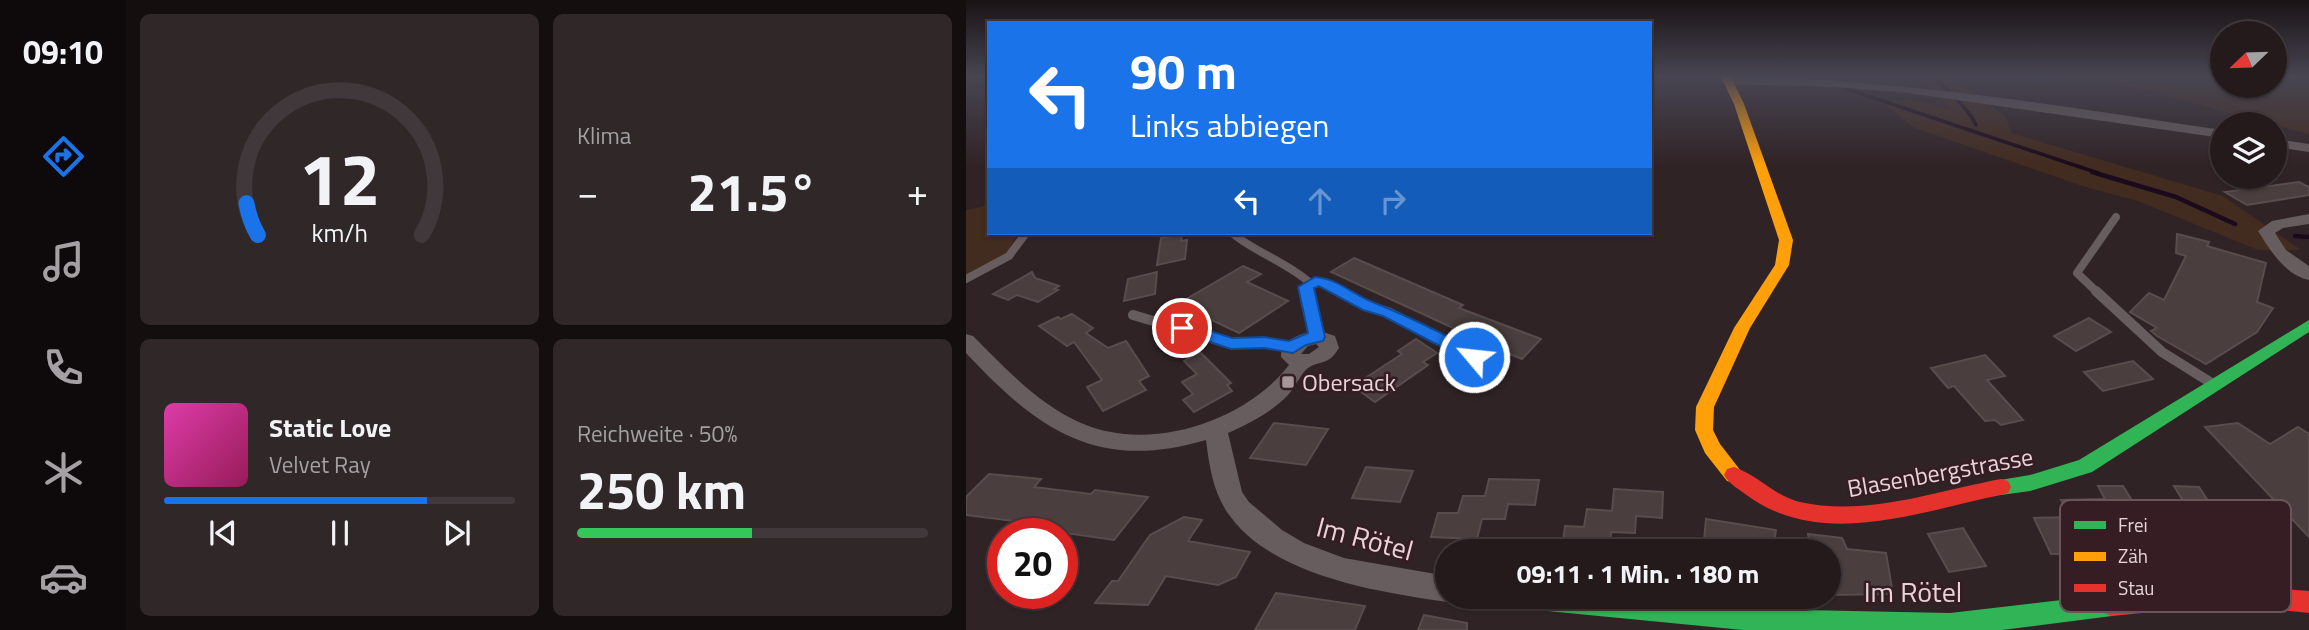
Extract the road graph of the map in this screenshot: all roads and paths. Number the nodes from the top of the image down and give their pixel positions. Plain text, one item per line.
1 (1738, 106) edge
2 (2036, 106) edge
3 (2210, 132) edge
4 (2287, 145) edge
5 (2309, 148) edge
6 (2116, 217) dead end
7 (2309, 219) edge
8 (1025, 235) edge
9 (1234, 235) edge
10 (2309, 275) edge
11 (966, 279) edge
12 (1310, 283) junction
13 (1133, 316) dead end
14 (2309, 325) edge
15 (1317, 337) joint
16 (966, 341) edge
17 (1297, 355) junction
18 (1474, 357) dead end
19 (2214, 384) junction
20 (1216, 428) junction
21 (1435, 588) edge
22 (2291, 600) edge
23 (2309, 602) edge
24 (1642, 609) edge
25 (2060, 612) edge

1 - 19 street, Blasenbergstrasse
2 - 3 street
4 - 5 street
6 - 19 lane
7 - 10 street
8 - 11 lane
9 - 12 lane
12 - 15 lane
12 - 18 lane
13 - 17 lane
14 - 19 street, Blasenbergstrasse
15 - 17 street
16 - 20 street
17 - 20 street
20 - 21 street, Im Rötel
22 - 23 street, Im Rötel
24 - 25 street, Im Rötel

